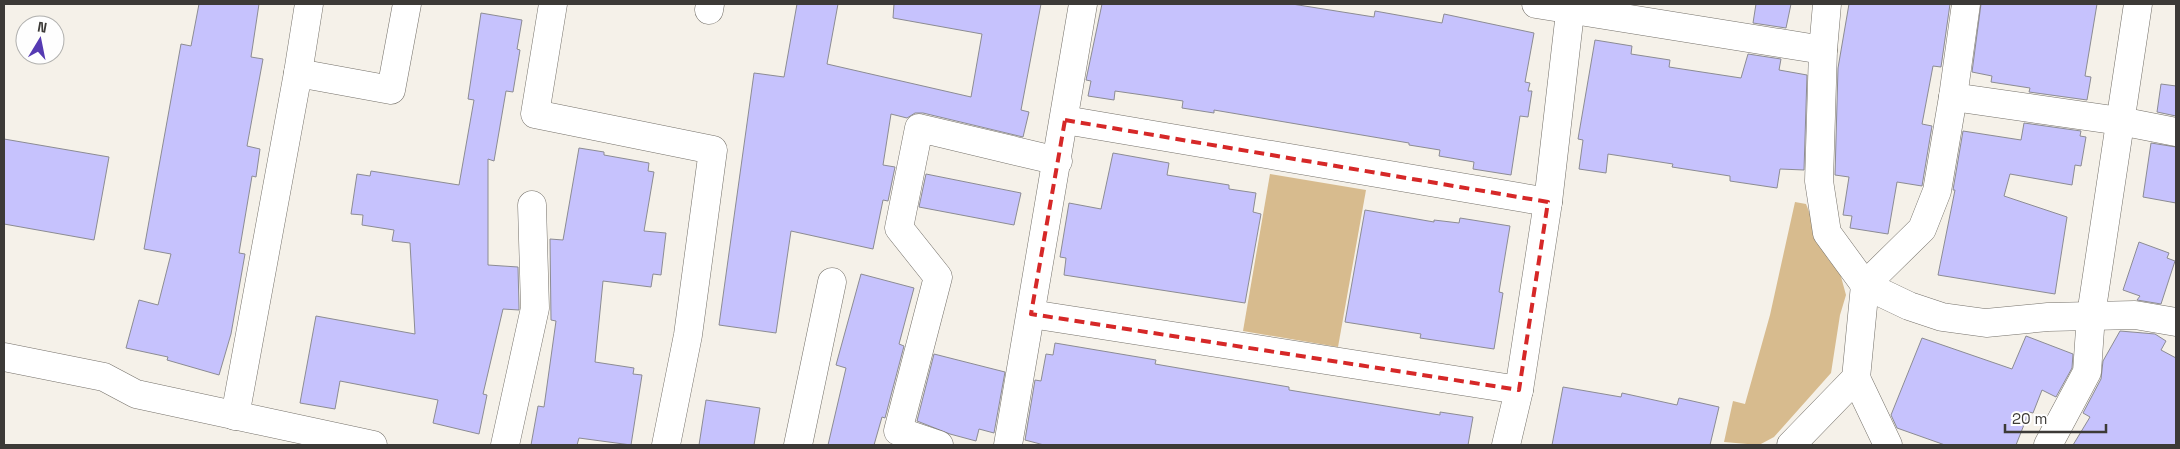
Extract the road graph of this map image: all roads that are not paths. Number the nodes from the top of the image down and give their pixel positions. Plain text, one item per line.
1 (309, 4) edge
2 (407, 4) edge
3 (1083, 4) edge
4 (1536, 4) edge
5 (1827, 4) edge
6 (1966, 4) edge
7 (2138, 4) edge
8 (547, 5) edge
9 (1571, 6) edge
10 (1823, 50) junction
11 (298, 73) junction
12 (1953, 97) junction
13 (1065, 120) junction
14 (2120, 121) junction
15 (2176, 132) edge
16 (1058, 161) junction
17 (1548, 202) junction
18 (532, 205) dead end
19 (832, 282) dead end
20 (1865, 285) junction
21 (1031, 314) junction
22 (2091, 315) junction
23 (2176, 322) edge
24 (4, 357) edge
25 (1856, 378) junction
26 (1519, 390) junction
27 (235, 416) junction
28 (373, 445) edge
29 (505, 445) edge
30 (666, 445) edge
31 (798, 445) edge
32 (939, 445) edge
33 (1008, 445) edge
34 (1506, 445) edge
35 (1791, 445) edge
36 (1888, 445) edge
37 (2048, 445) edge

1 - 11 street
2 - 11 street
3 - 13 street
4 - 9 street
5 - 10 street
6 - 12 street
7 - 14 street
8 - 30 street
9 - 10 street
9 - 17 street
10 - 20 street
11 - 27 street
12 - 14 street
12 - 20 street
13 - 16 street
13 - 17 street
14 - 15 street
14 - 22 street
16 - 21 street
16 - 32 street
17 - 26 street
18 - 29 street
19 - 31 street
20 - 22 street
20 - 25 street
21 - 26 street
21 - 33 street
22 - 23 street
22 - 37 street
24 - 27 street
25 - 35 street
25 - 36 street
26 - 34 street
27 - 28 street

